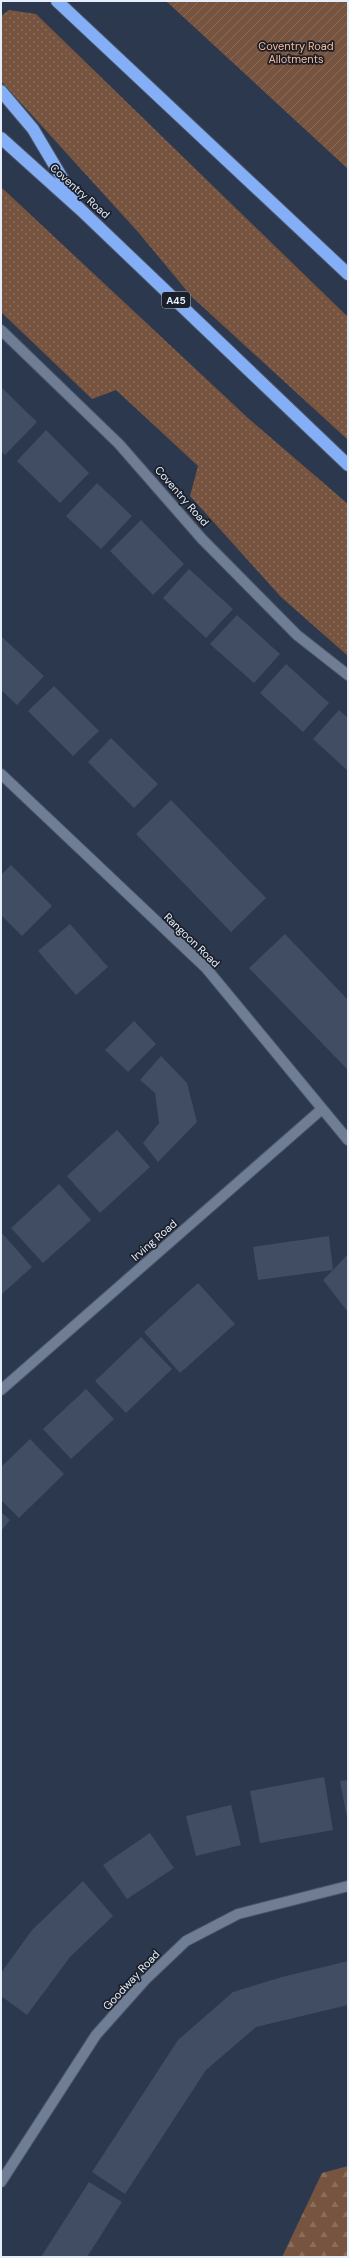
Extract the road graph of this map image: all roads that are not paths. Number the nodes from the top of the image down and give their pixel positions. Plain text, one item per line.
1 (58, 1) edge
2 (1, 91) edge
3 (1, 138) edge
4 (81, 210) junction
5 (348, 274) edge
6 (1, 330) edge
7 (348, 465) edge
8 (348, 675) edge
9 (1, 774) edge
10 (322, 1109) junction
11 (348, 1140) edge
12 (1, 1390) edge
13 (348, 1886) edge
14 (5, 2169) edge
15 (1, 2182) edge

1 - 5 highway
2 - 4 highway
3 - 4 highway, Coventry Road / A45
4 - 7 highway, Coventry Road / A45
6 - 8 street, Coventry Road
9 - 10 street, Rangoon Road
10 - 11 street, Rangoon Road
10 - 12 street, Irving Road
13 - 14 street, Goodway Road
14 - 15 street, Goodway Road

